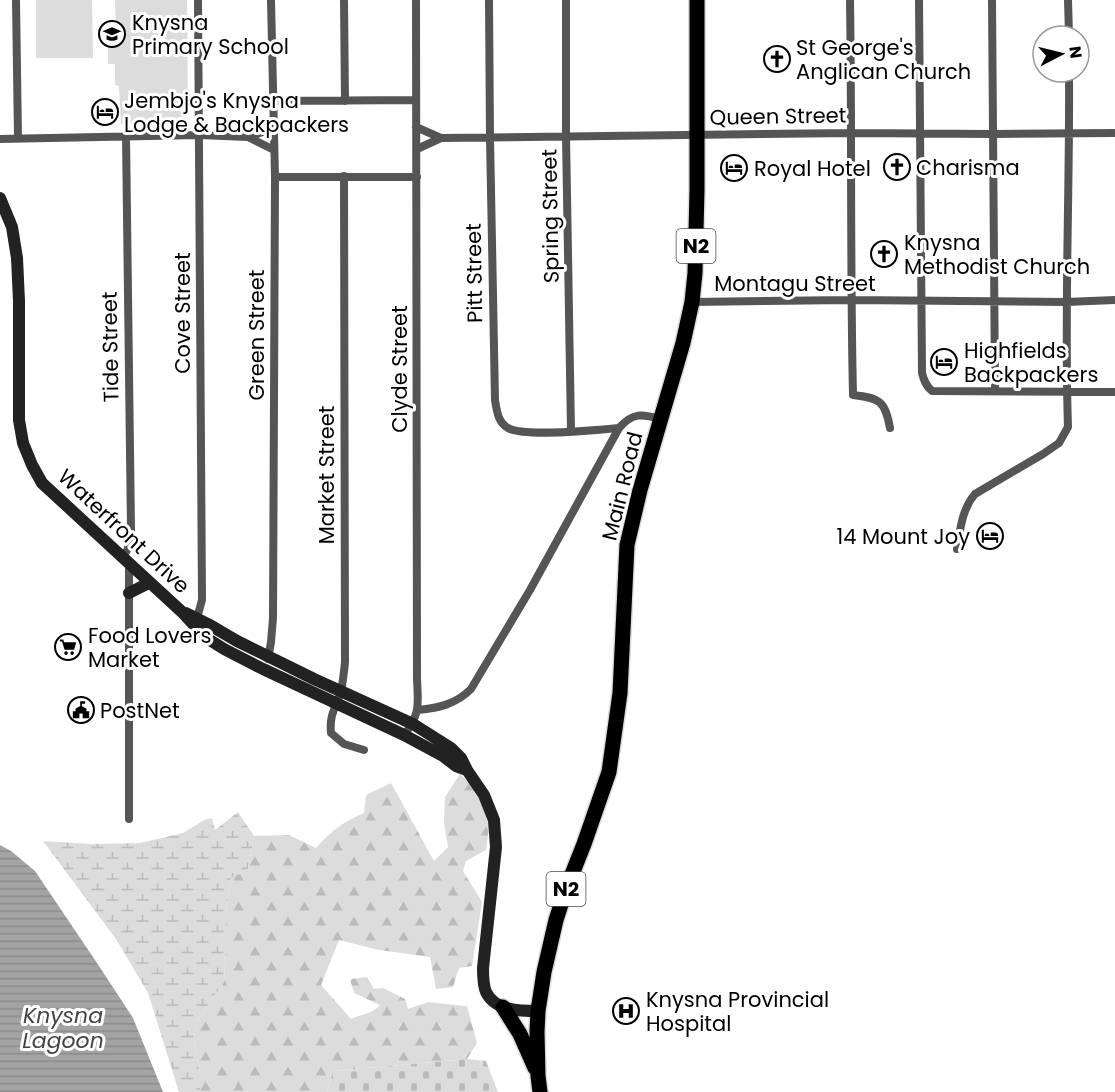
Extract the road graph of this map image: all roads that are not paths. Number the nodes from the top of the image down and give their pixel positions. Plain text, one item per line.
1 (16, 0) edge
2 (198, 0) edge
3 (271, 0) edge
4 (344, 0) edge
5 (416, 0) edge
6 (489, 0) edge
7 (566, 0) edge
8 (697, 0) edge
9 (850, 0) edge
10 (919, 0) edge
11 (992, 0) edge
12 (1068, 0) edge
13 (1069, 24) edge
14 (1069, 84) edge
15 (416, 100) junction
16 (273, 101) junction
17 (345, 101) junction
18 (416, 127) junction
19 (274, 128) junction
20 (852, 133) junction
21 (920, 133) junction
22 (1070, 133) junction
23 (1115, 133) edge
24 (992, 134) junction
25 (199, 135) junction
26 (697, 135) junction
27 (126, 136) junction
28 (567, 136) junction
29 (248, 137) junction
30 (18, 138) junction
31 (441, 138) junction
32 (490, 138) junction
33 (0, 139) edge
34 (417, 149) junction
35 (274, 150) junction
36 (344, 176) junction
37 (275, 177) junction
38 (417, 177) junction
39 (0, 198) edge
40 (851, 300) junction
41 (1115, 300) edge
42 (920, 301) junction
43 (692, 302) junction
44 (993, 302) junction
45 (1066, 302) junction
46 (995, 390) junction
47 (1067, 392) junction
48 (1115, 393) edge
49 (661, 419) junction
50 (890, 428) dead end
51 (619, 429) junction
52 (571, 431) junction
53 (957, 549) dead end
54 (126, 559) junction
55 (149, 583) junction
56 (129, 593) junction
57 (195, 621) junction
58 (269, 656) junction
59 (263, 669) junction
60 (338, 697) junction
61 (418, 710) junction
62 (413, 724) junction
63 (404, 735) junction
64 (364, 750) dead end
65 (467, 770) junction
66 (129, 819) dead end
67 (503, 1007) junction
68 (538, 1011) junction
69 (538, 1076) junction
70 (540, 1092) edge

1 - 30 street
2 - 25 street, Cove Street
3 - 16 street, Green Street
4 - 17 street
5 - 15 street, Clyde Street
6 - 32 street, Pitt Street
7 - 28 street, Spring Street
8 - 26 highway, Main Road / N2
9 - 20 street
10 - 21 street
11 - 24 street
12 - 13 street
14 - 22 street
15 - 17 street
15 - 18 street, Clyde Street
16 - 17 street
16 - 19 street, Green Street
18 - 31 street, Queen Street
18 - 34 street, Clyde Street
19 - 29 street
19 - 35 street, Green Street
20 - 21 street, Queen Street
20 - 26 street, Queen Street
20 - 40 street
21 - 24 street, Queen Street
21 - 42 street
22 - 23 street, Queen Street
22 - 24 street, Queen Street
22 - 45 street
24 - 44 street
25 - 27 street
25 - 29 street
25 - 57 street, Cove Street
26 - 28 street, Queen Street
26 - 43 highway, Main Road / N2
27 - 30 street
27 - 54 street, Tide Street
28 - 32 street, Queen Street
28 - 52 street, Spring Street
29 - 35 street
30 - 33 street
31 - 32 street, Queen Street
31 - 34 street, Queen Street
32 - 52 street, Pitt Street
34 - 38 street, Clyde Street
35 - 37 street, Green Street
36 - 37 street
36 - 38 street
36 - 60 street, Market Street
37 - 58 street, Green Street
38 - 61 street, Clyde Street
39 - 54 street, Waterfront Drive
40 - 42 street, Montagu Street
40 - 43 street, Montagu Street
40 - 50 street
41 - 45 street, Montagu Street
42 - 44 street, Montagu Street
42 - 46 street
43 - 49 highway, Main Road / N2
44 - 45 street, Montagu Street
44 - 46 street
45 - 47 street
46 - 47 street
47 - 48 street
47 - 53 street
49 - 51 street
49 - 68 highway, Main Road / N2
51 - 52 street, Pitt Street
51 - 61 street
54 - 55 street, Waterfront Drive
54 - 56 street, Tide Street
55 - 56 street
55 - 57 street, Waterfront Drive
56 - 66 street, Tide Street
57 - 58 street, Waterfront Drive
57 - 59 street, Waterfront Drive
58 - 59 street, Green Street
58 - 60 street, Waterfront Drive
59 - 60 street, Waterfront Drive
60 - 62 street, Waterfront Drive
60 - 63 street, Waterfront Drive
60 - 64 street, Market Street
61 - 62 street, Clyde Street
62 - 63 street, Clyde Street
62 - 65 street, Waterfront Drive
63 - 65 street, Waterfront Drive
65 - 67 street, Waterfront Drive
67 - 68 street
67 - 69 highway
68 - 69 highway, N2
69 - 70 highway, N2

